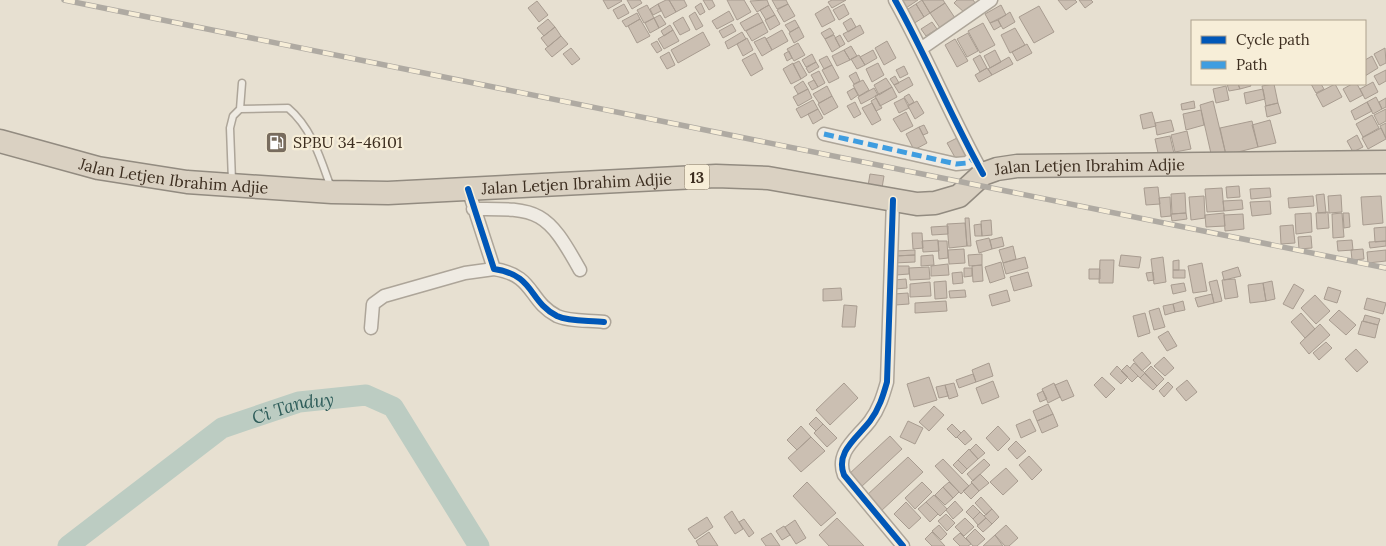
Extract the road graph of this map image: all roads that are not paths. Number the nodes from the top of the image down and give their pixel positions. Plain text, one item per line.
1 (895, 0) edge
2 (991, 0) edge
3 (922, 48) junction
4 (242, 83) dead end
5 (240, 109) junction
6 (824, 134) dead end
7 (0, 141) edge
8 (1386, 162) edge
9 (978, 166) junction
10 (232, 185) junction
11 (332, 192) junction
12 (470, 199) junction
13 (892, 200) junction
14 (494, 269) junction
15 (580, 270) dead end
16 (604, 322) dead end
17 (371, 328) dead end
18 (903, 546) edge

1 - 3 street
2 - 3 street
3 - 9 street
4 - 5 lane
5 - 10 lane
5 - 11 lane
6 - 9 street
7 - 10 highway, Jalan Letjen Ibrahim Adjie / 13
8 - 9 highway, Jalan Letjen Ibrahim Adjie / 13
9 - 13 highway, Jalan Letjen Ibrahim Adjie / 13
10 - 11 highway, Jalan Letjen Ibrahim Adjie / 13
11 - 12 highway, Jalan Letjen Ibrahim Adjie / 13
12 - 13 highway, Jalan Letjen Ibrahim Adjie / 13
12 - 14 street
12 - 15 street
13 - 18 street
14 - 16 street
14 - 17 street

